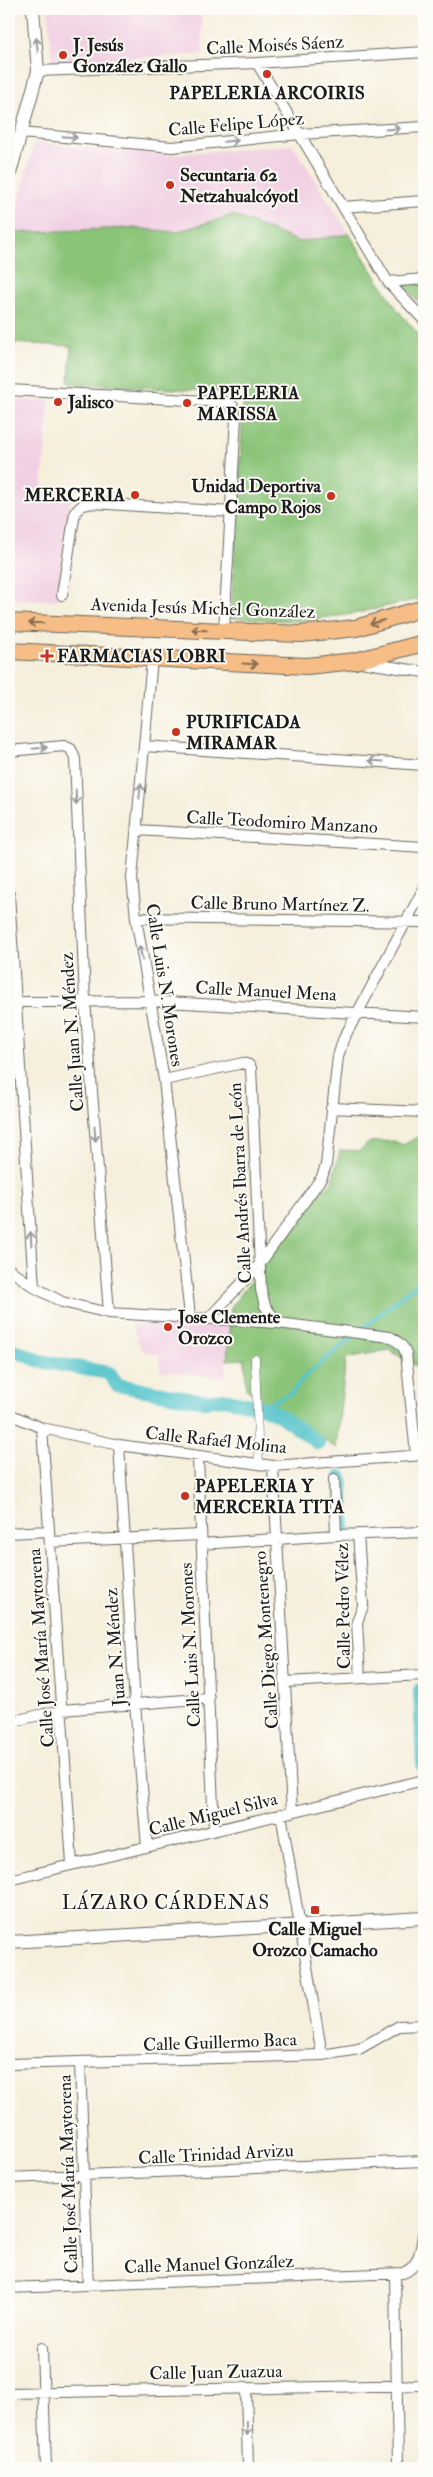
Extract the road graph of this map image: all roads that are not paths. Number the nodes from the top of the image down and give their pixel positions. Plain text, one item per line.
1 (33, 9) edge
2 (424, 52) edge
3 (257, 63) junction
4 (38, 71) junction
5 (424, 127) edge
6 (21, 133) junction
7 (300, 134) junction
8 (9, 177) edge
9 (424, 201) edge
10 (343, 207) junction
11 (424, 279) edge
12 (388, 282) junction
13 (424, 320) edge
14 (9, 390) edge
15 (231, 512) junction
16 (62, 595) dead end
17 (424, 608) edge
18 (9, 622) edge
19 (224, 631) junction
20 (424, 643) edge
21 (9, 651) edge
22 (152, 659) junction
23 (355, 661) junction
24 (424, 672) edge
25 (144, 746) junction
26 (9, 751) edge
27 (424, 765) edge
28 (137, 830) junction
29 (424, 847) edge
30 (424, 888) edge
31 (9, 894) edge
32 (9, 915) edge
33 (136, 918) junction
34 (408, 922) junction
35 (424, 922) edge
36 (12, 988) edge
37 (85, 1000) junction
38 (149, 1001) junction
39 (16, 1002) junction
40 (359, 1013) junction
41 (424, 1017) edge
42 (164, 1080) junction
43 (331, 1108) junction
44 (424, 1112) edge
45 (259, 1265) junction
46 (9, 1269) edge
47 (34, 1287) junction
48 (109, 1313) junction
49 (190, 1316) junction
50 (209, 1318) junction
51 (278, 1323) junction
52 (255, 1359) dead end
53 (9, 1414) edge
54 (42, 1428) junction
55 (119, 1445) junction
56 (420, 1455) edge
57 (198, 1458) junction
58 (259, 1465) junction
59 (273, 1466) junction
60 (334, 1479) dead end
61 (49, 1531) junction
62 (424, 1532) edge
63 (9, 1533) edge
64 (358, 1534) junction
65 (336, 1535) junction
66 (276, 1538) junction
67 (124, 1540) junction
68 (200, 1540) junction
69 (50, 1542) junction
70 (424, 1675) edge
71 (360, 1678) junction
72 (285, 1682) junction
73 (209, 1698) junction
74 (135, 1704) junction
75 (62, 1710) junction
76 (9, 1722) edge
77 (424, 1780) edge
78 (286, 1813) junction
79 (214, 1830) junction
80 (147, 1846) junction
81 (72, 1864) junction
82 (9, 1880) edge
83 (424, 1918) edge
84 (299, 1925) junction
85 (9, 1942) edge
86 (424, 2025) edge
87 (322, 2055) junction
88 (80, 2062) junction
89 (9, 2064) edge
90 (424, 2161) edge
91 (82, 2177) junction
92 (9, 2178) edge
93 (424, 2229) edge
94 (395, 2274) junction
95 (88, 2285) junction
96 (9, 2288) edge
97 (42, 2348) dead end
98 (396, 2384) junction
99 (424, 2385) edge
100 (246, 2387) junction
101 (43, 2392) junction
102 (9, 2393) edge
103 (46, 2468) edge
104 (248, 2468) edge
105 (398, 2468) edge

4 -> 1 street
2 - 3 street, Calle Moisés Sáenz
3 - 4 street, Calle Moisés Sáenz
3 - 7 street
4 - 6 street
7 -> 5 street, Calle Felipe López
6 -> 7 street, Calle Felipe López
6 - 8 street
7 - 10 street
9 - 10 street
10 - 12 street
11 - 12 street
12 - 13 street
14 - 15 street
15 - 16 street
15 - 19 street
17 -> 19 main road, Avenida Jesús Michel González
19 -> 18 main road, Avenida Jesús Michel González
20 - 23 main road
21 - 22 main road
22 -> 23 main road
22 - 25 street, Calle Luis N. Morones
23 - 24 street
27 -> 25 street
28 -> 25 street, Calle Luis N. Morones
26 -> 37 street, Calle Juan N. Méndez
28 - 29 street, Calle Teodomiro Manzano
28 - 33 street, Calle Luis N. Morones
30 - 34 street
31 - 32 street
32 - 36 street
33 - 34 street, Calle Bruno Martínez Z.
38 -> 33 street, Calle Luis N. Morones
34 - 35 street, Calle Bruno Martínez Z.
34 - 40 street
36 - 39 street
37 - 38 street, Calle Manuel Mena
37 - 39 street, Calle Manuel Mena
37 -> 48 street, Calle Juan N. Méndez
38 - 40 street, Calle Manuel Mena
38 - 42 street, Calle Luis N. Morones
47 -> 39 street
40 - 41 street, Calle Manuel Mena
40 - 43 street
42 - 45 street, Calle Andrés Ibarra de León
42 - 49 street, Calle Luis N. Morones
43 - 44 street
43 - 45 street
45 - 50 street
45 - 51 street, Calle Andrés Ibarra de León
46 - 47 street
47 - 48 street
48 - 49 street
49 - 50 street
50 - 51 street
51 - 56 street
52 - 58 street
53 - 54 street, Calle Rafaél Molina
54 - 55 street, Calle Rafaél Molina
54 - 61 street, Calle José María Maytorena
55 - 57 street, Calle Rafaél Molina
55 - 67 street, Juan N. Méndez
56 - 59 street, Calle Rafaél Molina
57 - 58 street, Calle Rafaél Molina
57 - 68 street, Calle Luis N. Morones
58 - 59 street, Calle Rafaél Molina
59 - 66 street, Calle Diego Montenegro
60 - 65 street, Calle Pedro Vélez
61 - 63 street
61 - 69 street, Calle José María Maytorena
62 - 64 street
64 - 65 street
64 - 71 street, Calle Pedro Vélez
65 - 66 street
66 - 68 street
66 - 72 street, Calle Diego Montenegro
67 - 68 street
67 - 69 street
67 - 74 street, Juan N. Méndez
68 - 73 street, Calle Luis N. Morones
69 - 75 street, Calle José María Maytorena
70 - 71 street
71 - 72 street
72 - 78 street, Calle Diego Montenegro
73 - 74 street
73 - 79 street, Calle Luis N. Morones
74 - 75 street
74 - 80 street, Juan N. Méndez
75 - 76 street
75 - 81 street, Calle José María Maytorena
77 - 78 street, Calle Miguel Silva
78 - 79 street, Calle Miguel Silva
78 - 84 street, Calle Diego Montenegro
79 - 80 street, Calle Miguel Silva
80 - 81 street, Calle Miguel Silva
81 - 82 street, Calle Miguel Silva
83 - 84 street
84 - 85 street
84 - 87 street, Calle Diego Montenegro
86 - 87 street, Calle Guillermo Baca
87 - 88 street, Calle Guillermo Baca
88 - 89 street, Calle Guillermo Baca
88 - 91 street, Calle José María Maytorena
90 - 91 street, Calle Trinidad Arvizu
91 - 92 street, Calle Trinidad Arvizu
91 - 95 street, Calle José María Maytorena
93 - 94 street, Calle Manuel González
94 - 95 street, Calle Manuel González
94 - 98 street
95 - 96 street, Calle Manuel González
97 - 101 street
98 - 99 street, Calle Juan Zuazua
98 - 100 street, Calle Juan Zuazua
98 - 105 street
100 - 101 street, Calle Juan Zuazua
100 -> 104 street
101 - 102 street, Calle Juan Zuazua
101 - 103 street

